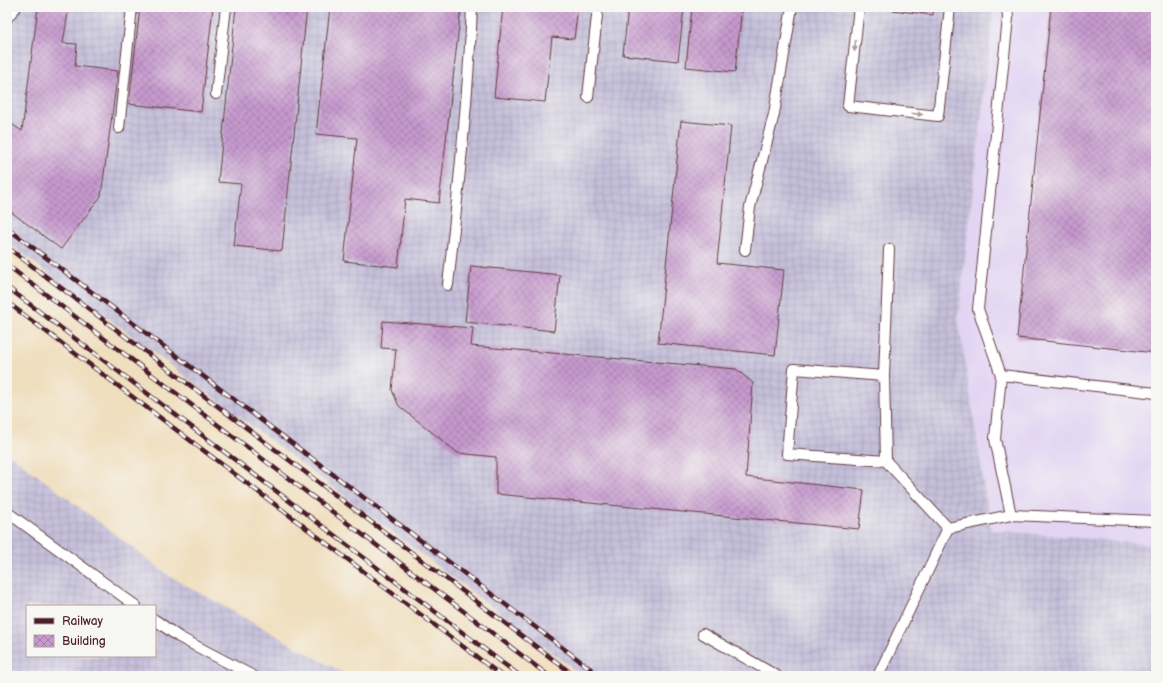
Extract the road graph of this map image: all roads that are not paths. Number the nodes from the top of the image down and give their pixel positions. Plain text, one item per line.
1 (16, 7) edge
2 (132, 7) edge
3 (226, 7) edge
4 (472, 7) edge
5 (598, 7) edge
6 (792, 7) edge
7 (859, 7) edge
8 (950, 7) edge
9 (1007, 7) edge
10 (7, 18) edge
11 (216, 94) dead end
12 (588, 97) dead end
13 (119, 128) dead end
14 (889, 249) dead end
15 (745, 250) dead end
16 (448, 285) dead end
17 (884, 376) junction
18 (1001, 376) junction
19 (1156, 393) edge
20 (886, 461) junction
21 (7, 512) edge
22 (1011, 515) junction
23 (1156, 521) edge
24 (948, 528) junction
25 (135, 605) edge
26 (156, 621) edge
27 (703, 634) dead end
28 (253, 676) edge
29 (777, 676) edge
30 (878, 676) edge

1 - 10 lane
2 - 13 lane
3 - 11 lane
4 - 16 lane
5 - 12 lane
6 - 15 lane
7 -> 8 lane
9 - 18 lane
14 - 17 lane
17 - 20 lane
17 - 20 lane
18 - 19 lane
18 - 22 lane
20 - 24 lane
21 - 25 lane
22 - 23 lane
22 - 24 lane
24 - 30 lane
26 - 28 lane
27 - 29 lane

